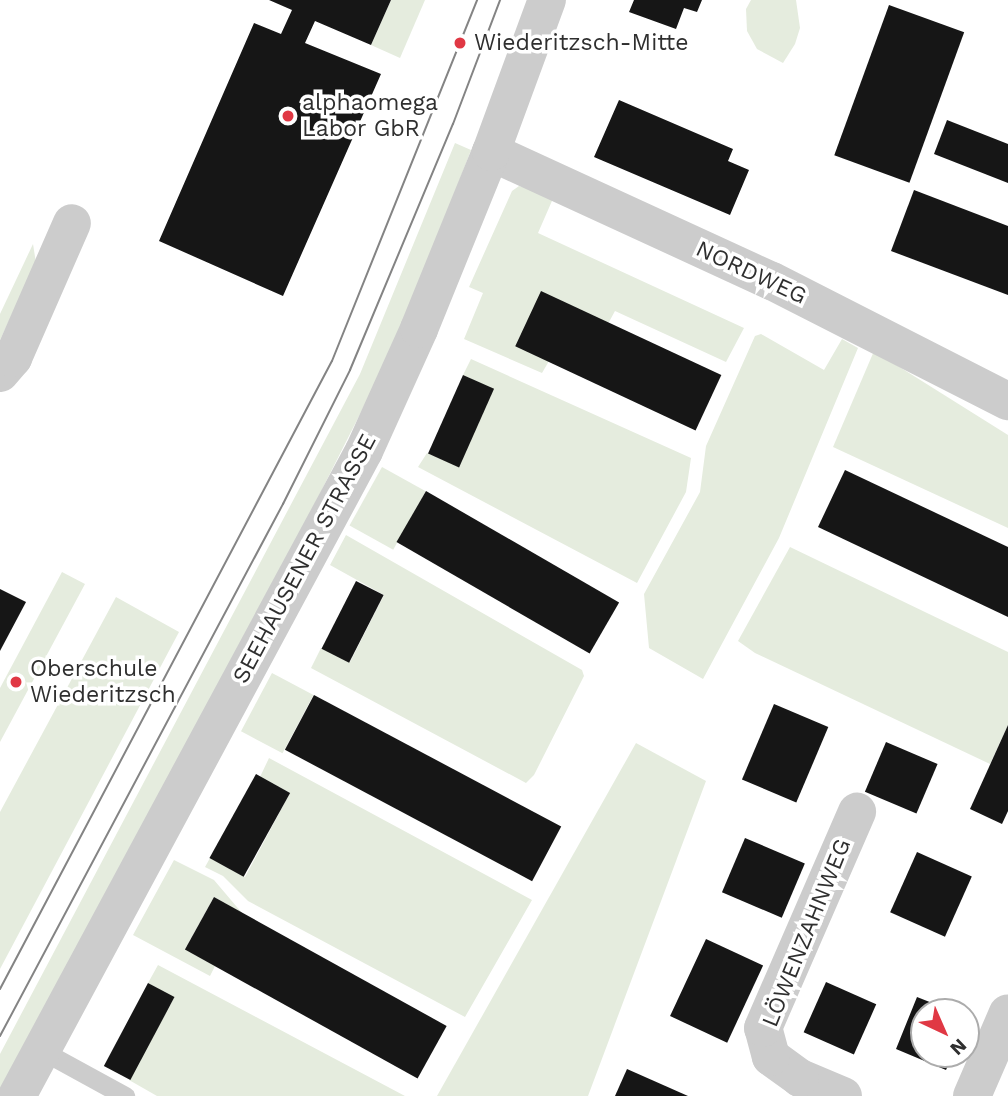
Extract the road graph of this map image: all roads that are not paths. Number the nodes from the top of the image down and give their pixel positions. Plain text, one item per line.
1 (547, 0) edge
2 (491, 152) junction
3 (72, 223) dead end
4 (0, 373) edge
5 (1008, 401) edge
6 (857, 812) dead end
7 (1008, 1013) edge
8 (41, 1050) junction
9 (17, 1096) edge
10 (125, 1096) edge
11 (842, 1096) edge
12 (972, 1096) edge

1 - 2 street, SEEHAUSENER STRASSE
2 - 5 street, NORDWEG
2 - 8 street, SEEHAUSENER STRASSE
3 - 4 street
6 - 11 street, LÖWENZAHNWEG
7 - 12 street
8 - 9 street, SEEHAUSENER STRASSE
8 - 10 lane

